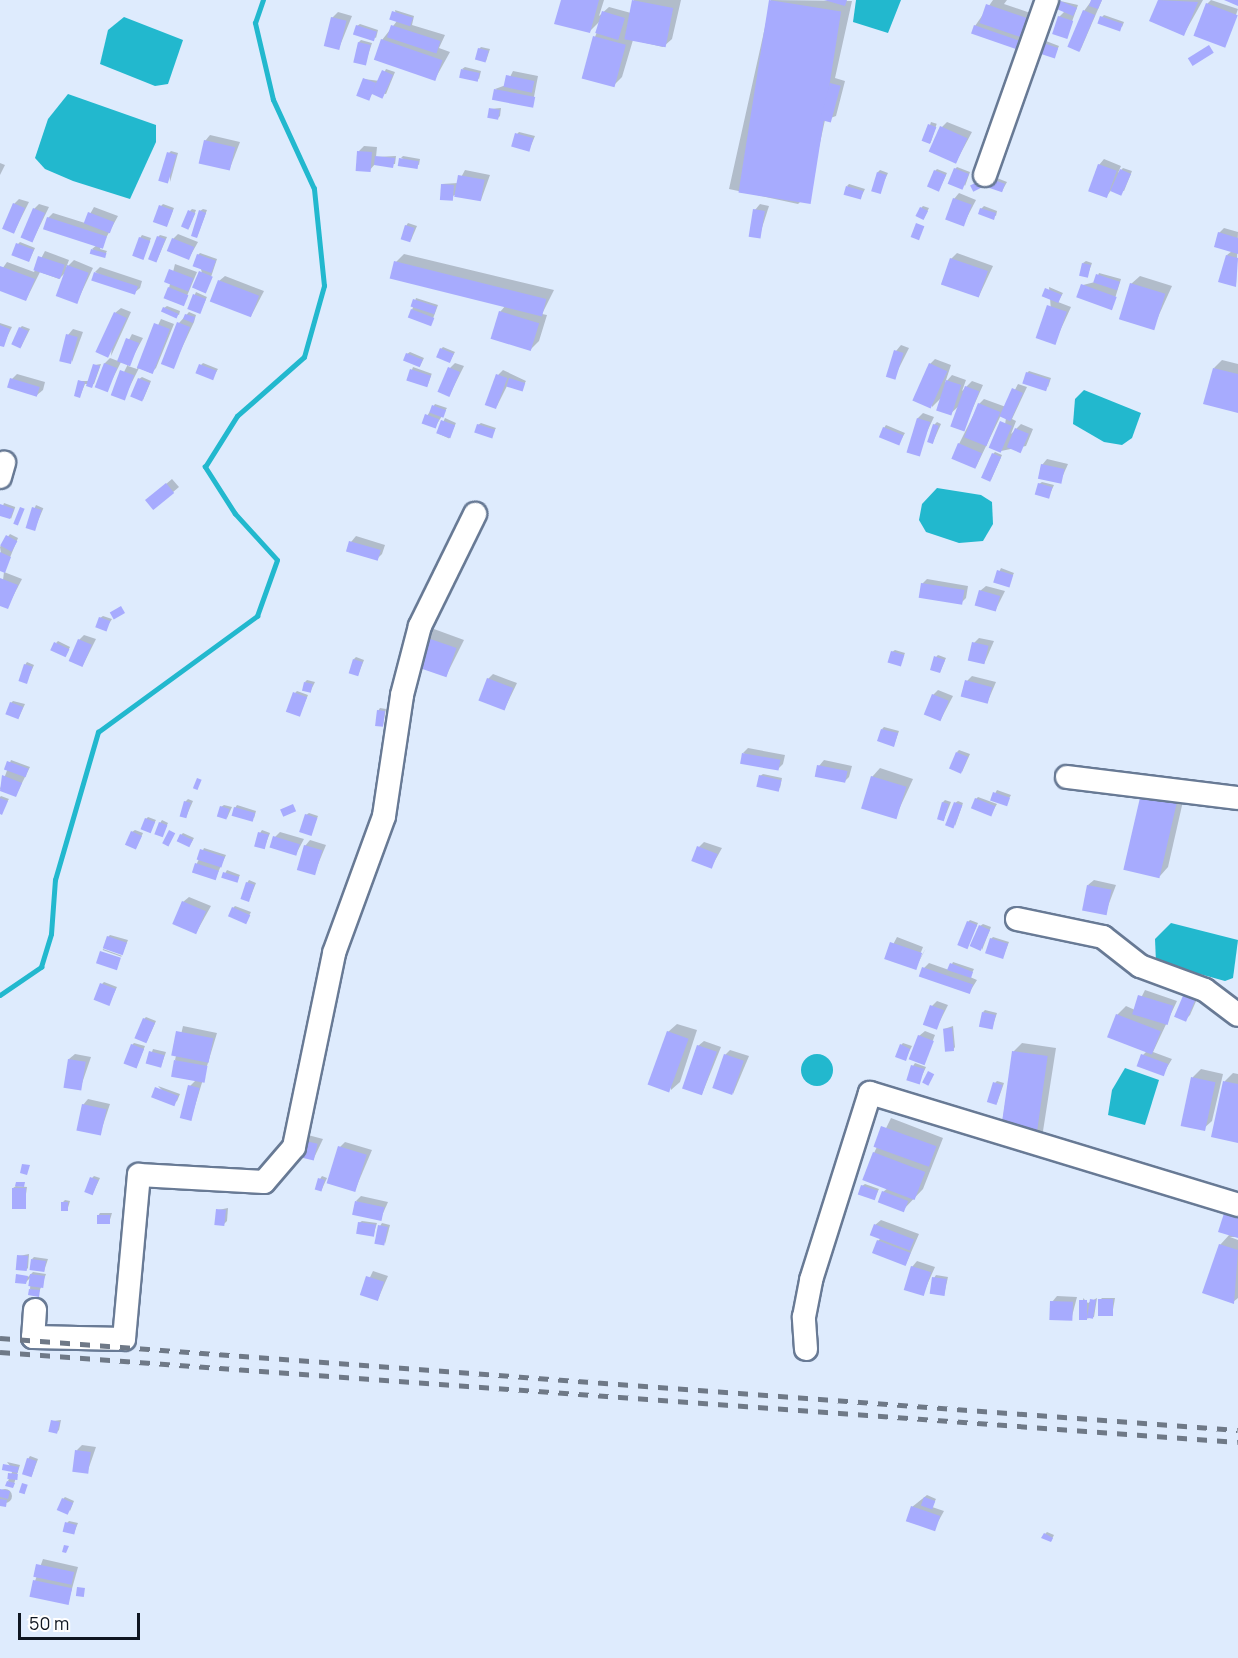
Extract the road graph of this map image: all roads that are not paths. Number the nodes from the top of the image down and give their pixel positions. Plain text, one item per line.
1 (1047, 0) edge
2 (985, 176) dead end
3 (475, 514) dead end
4 (1067, 777) dead end
5 (1238, 798) edge
6 (1017, 919) dead end
7 (1238, 1015) edge
8 (1238, 1206) edge
9 (35, 1310) dead end
10 (806, 1349) dead end

1 - 2 street
3 - 9 street
4 - 5 street
6 - 7 street
8 - 10 street

